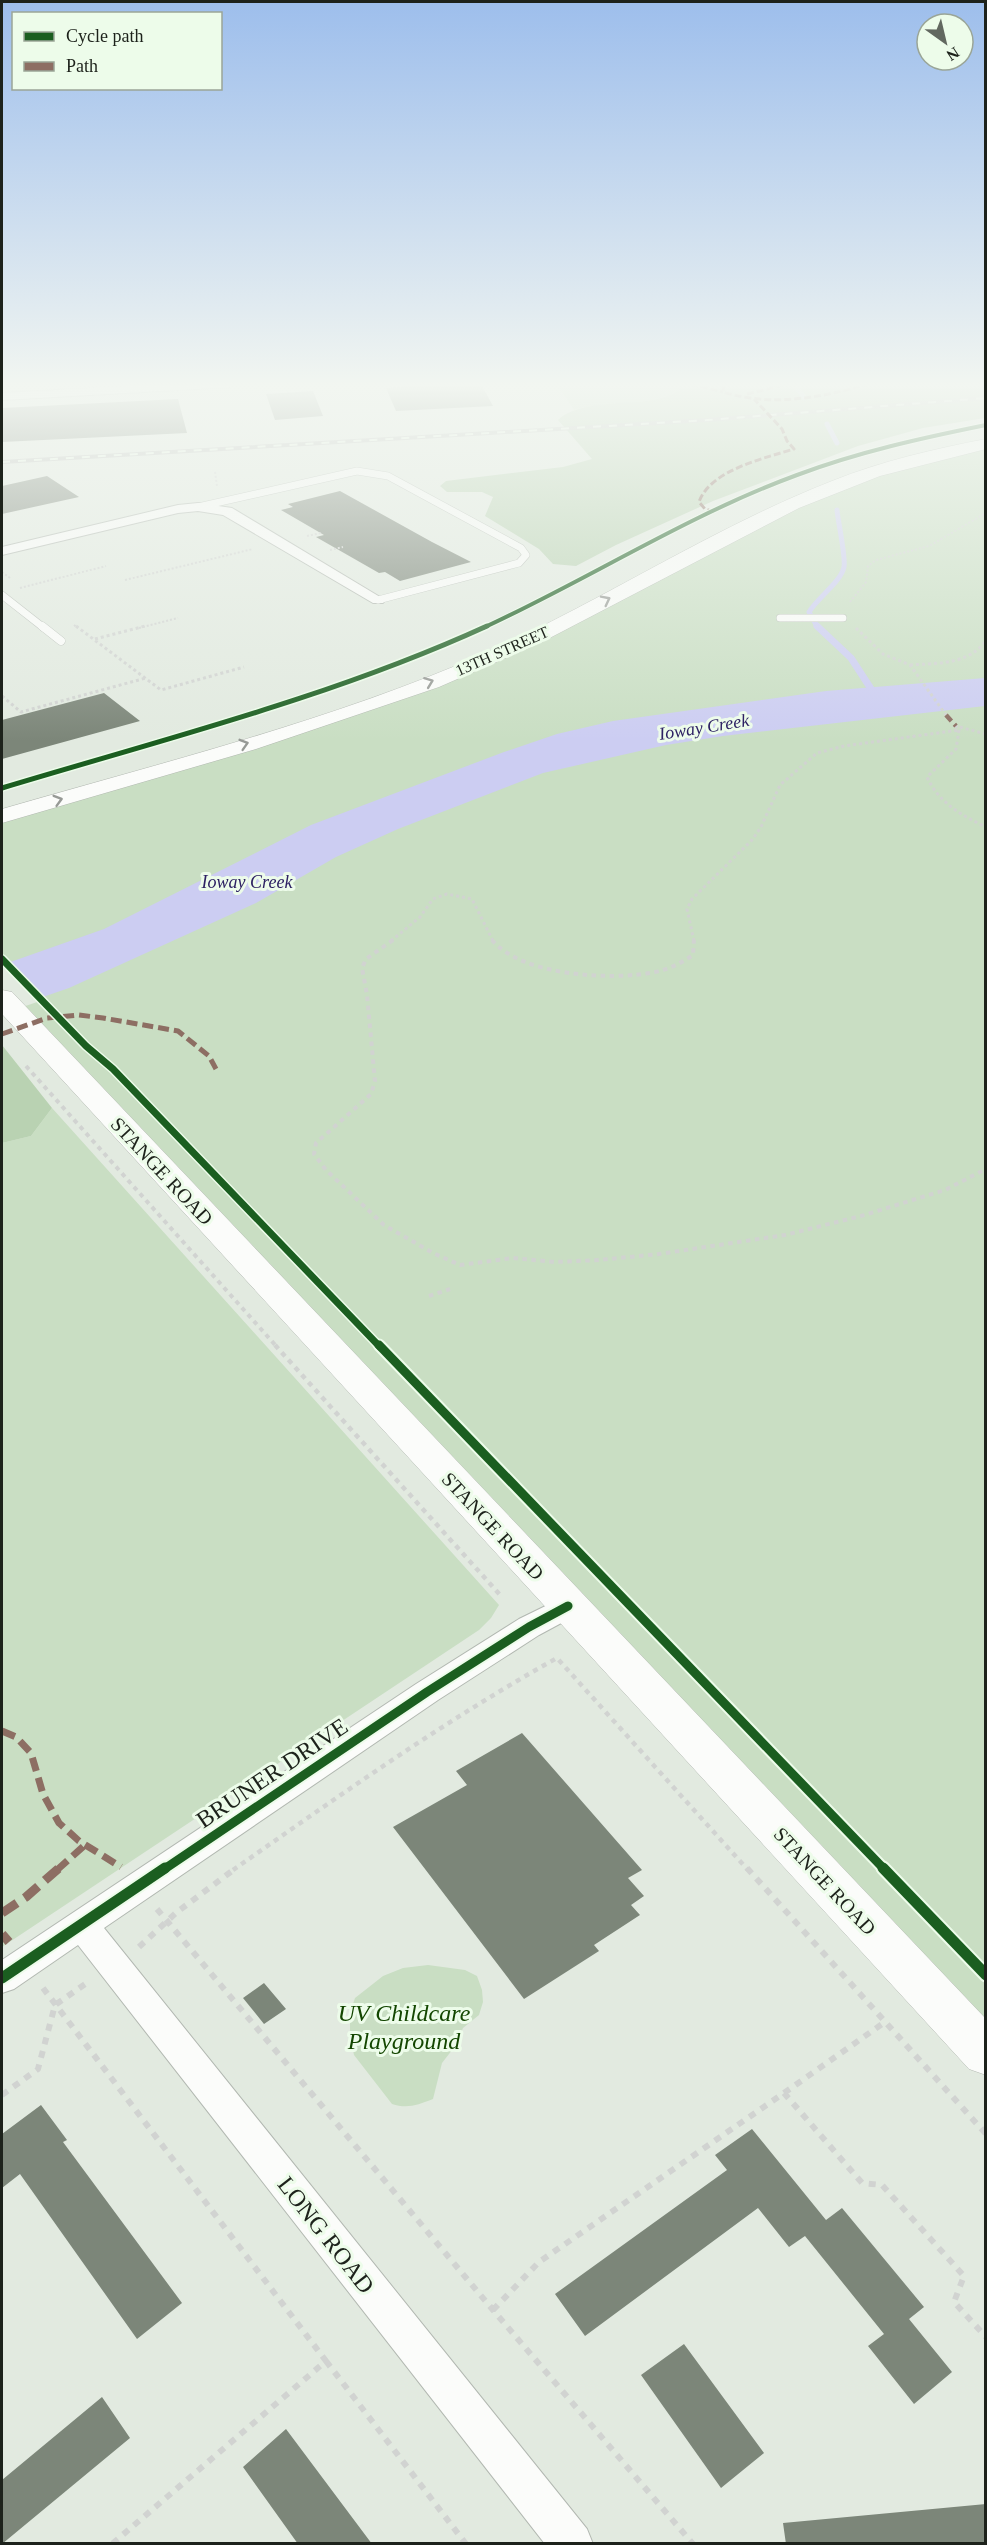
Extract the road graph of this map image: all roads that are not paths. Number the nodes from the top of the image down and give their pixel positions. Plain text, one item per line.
1 (217, 503) edge
2 (437, 503) edge
3 (758, 503) edge
4 (798, 503) edge
5 (198, 507) junction
6 (2, 550) edge
7 (2, 595) edge
8 (378, 600) joint
9 (780, 618) dead end
10 (843, 618) road end
11 (62, 641) dead end
12 (2, 798) edge
13 (2, 816) edge
14 (2, 998) edge
15 (568, 1606) junction
16 (82, 1925) junction
17 (2, 1978) edge
18 (986, 2053) edge
19 (572, 2544) edge

1 - 5 lane
2 - 8 lane
3 - 12 main road, 13TH STREET
13 -> 4 main road, 13TH STREET
5 - 6 street
5 - 8 street
7 - 11 lane
9 - 10 lane
14 - 15 main road, STANGE ROAD
15 - 16 street, BRUNER DRIVE
15 - 18 main road, STANGE ROAD
16 - 17 street, BRUNER DRIVE
16 - 19 street, LONG ROAD

